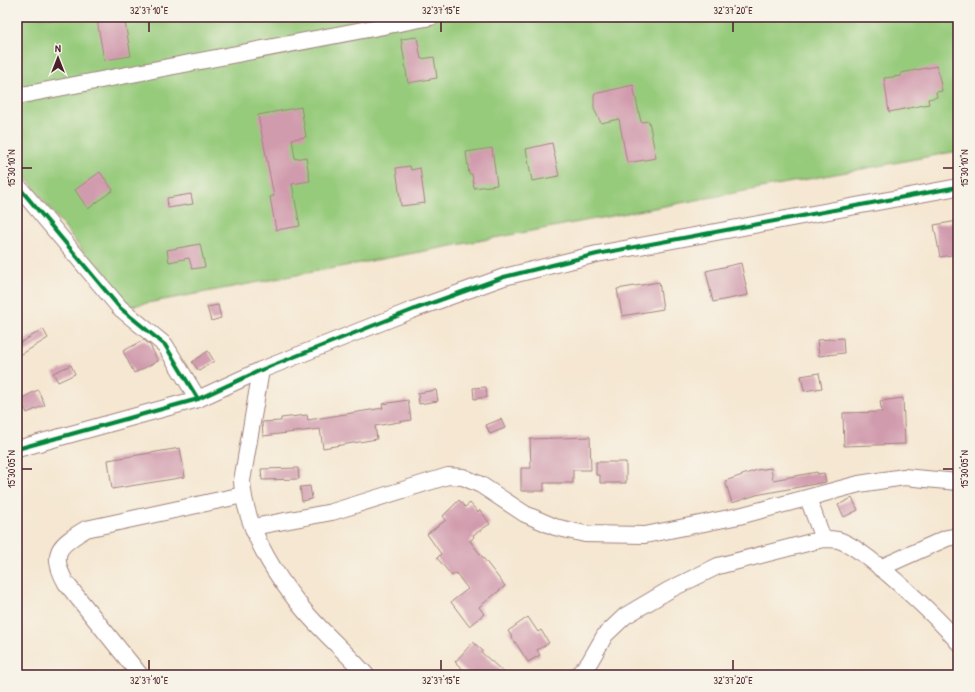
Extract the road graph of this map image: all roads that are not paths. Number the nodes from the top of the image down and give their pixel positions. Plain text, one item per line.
1 (431, 17) edge
2 (17, 96) edge
3 (17, 185) edge
4 (958, 187) edge
5 (261, 370) junction
6 (198, 399) junction
7 (17, 449) edge
8 (958, 482) edge
9 (243, 495) junction
10 (808, 498) junction
11 (253, 527) junction
12 (958, 536) edge
13 (823, 539) junction
14 (880, 568) junction
15 (958, 642) edge
16 (140, 675) edge
17 (366, 675) edge
18 (578, 675) edge

1 - 2 street
3 - 6 street
4 - 5 street
5 - 6 street
5 - 9 street
6 - 7 street
8 - 10 street
9 - 11 street
9 - 16 street
10 - 11 street
10 - 13 street
11 - 17 street
12 - 14 street
13 - 14 street
13 - 18 street
14 - 15 street

